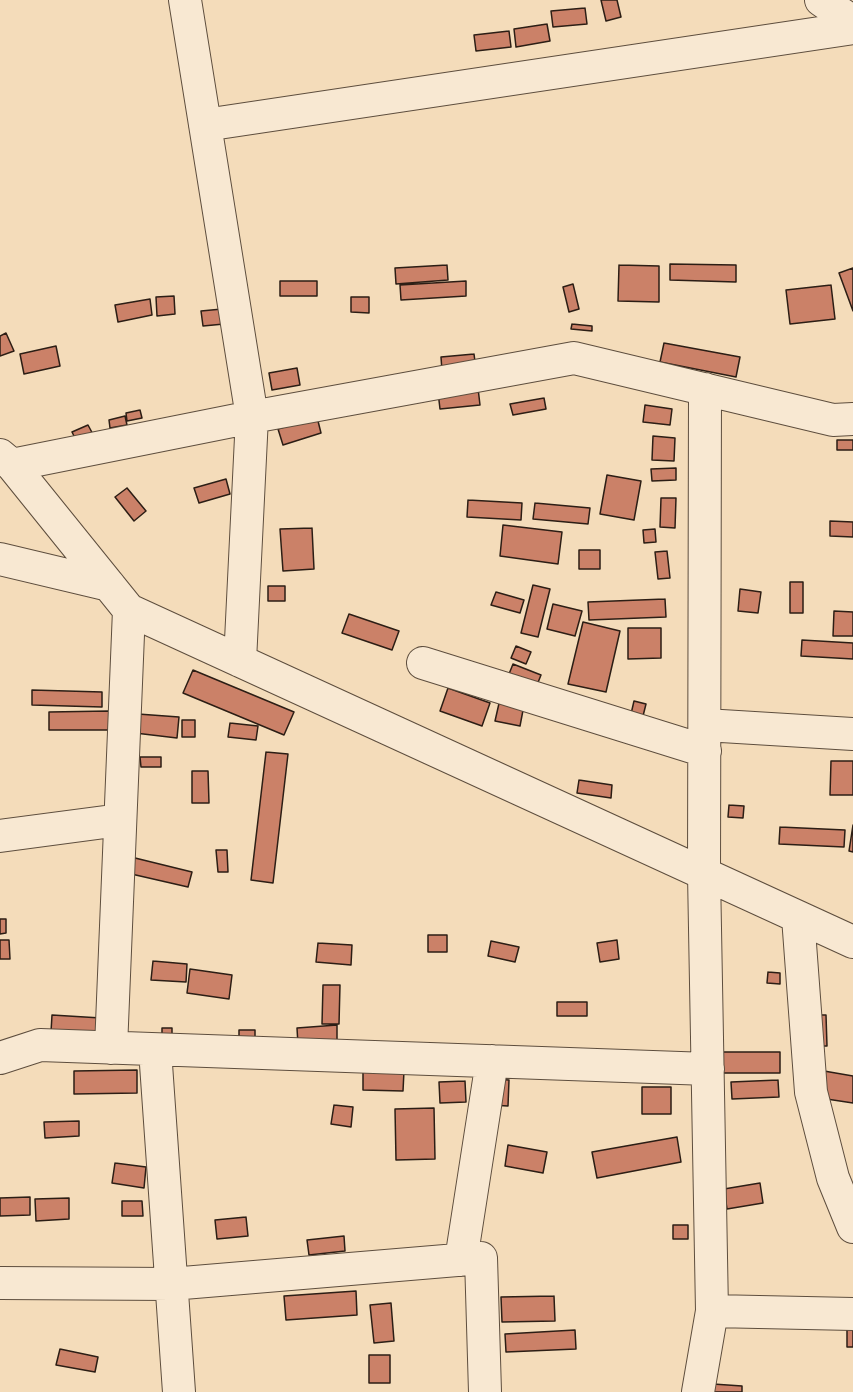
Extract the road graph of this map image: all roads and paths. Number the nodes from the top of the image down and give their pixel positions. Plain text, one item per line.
1 (185, 0) edge
2 (821, 0) edge
3 (853, 22) edge
4 (853, 28) edge
5 (205, 125) junction
6 (705, 389) junction
7 (252, 417) junction
8 (853, 419) edge
9 (6, 460) edge
10 (0, 559) edge
11 (108, 585) junction
12 (129, 610) junction
13 (240, 661) junction
14 (423, 663) dead end
15 (853, 734) edge
16 (705, 738) junction
17 (120, 820) junction
18 (0, 836) edge
19 (704, 874) junction
20 (798, 917) junction
21 (853, 942) edge
22 (111, 1048) junction
23 (155, 1050) junction
24 (0, 1058) edge
25 (492, 1061) junction
26 (708, 1069) junction
27 (853, 1227) edge
28 (461, 1260) junction
29 (0, 1282) edge
30 (171, 1284) junction
31 (712, 1311) junction
32 (853, 1314) edge
33 (179, 1392) edge
34 (485, 1392) edge
35 (698, 1392) edge

1 - 5 street
2 - 3 street
4 - 5 street
5 - 7 street
6 - 7 street
6 - 8 street
6 - 16 street
7 - 9 street
7 - 13 street
9 - 11 street
10 - 11 street
11 - 12 street
12 - 13 street
12 - 17 street
13 - 19 street
14 - 16 street
15 - 16 street
16 - 19 street
17 - 18 street
17 - 22 street
19 - 20 street
19 - 26 street
20 - 21 street
20 - 27 street
22 - 23 street
22 - 24 street
23 - 25 street
23 - 30 street
25 - 26 street
25 - 28 street
26 - 31 street
28 - 30 street
28 - 34 street
29 - 30 street
30 - 33 street
31 - 32 street
31 - 35 street

